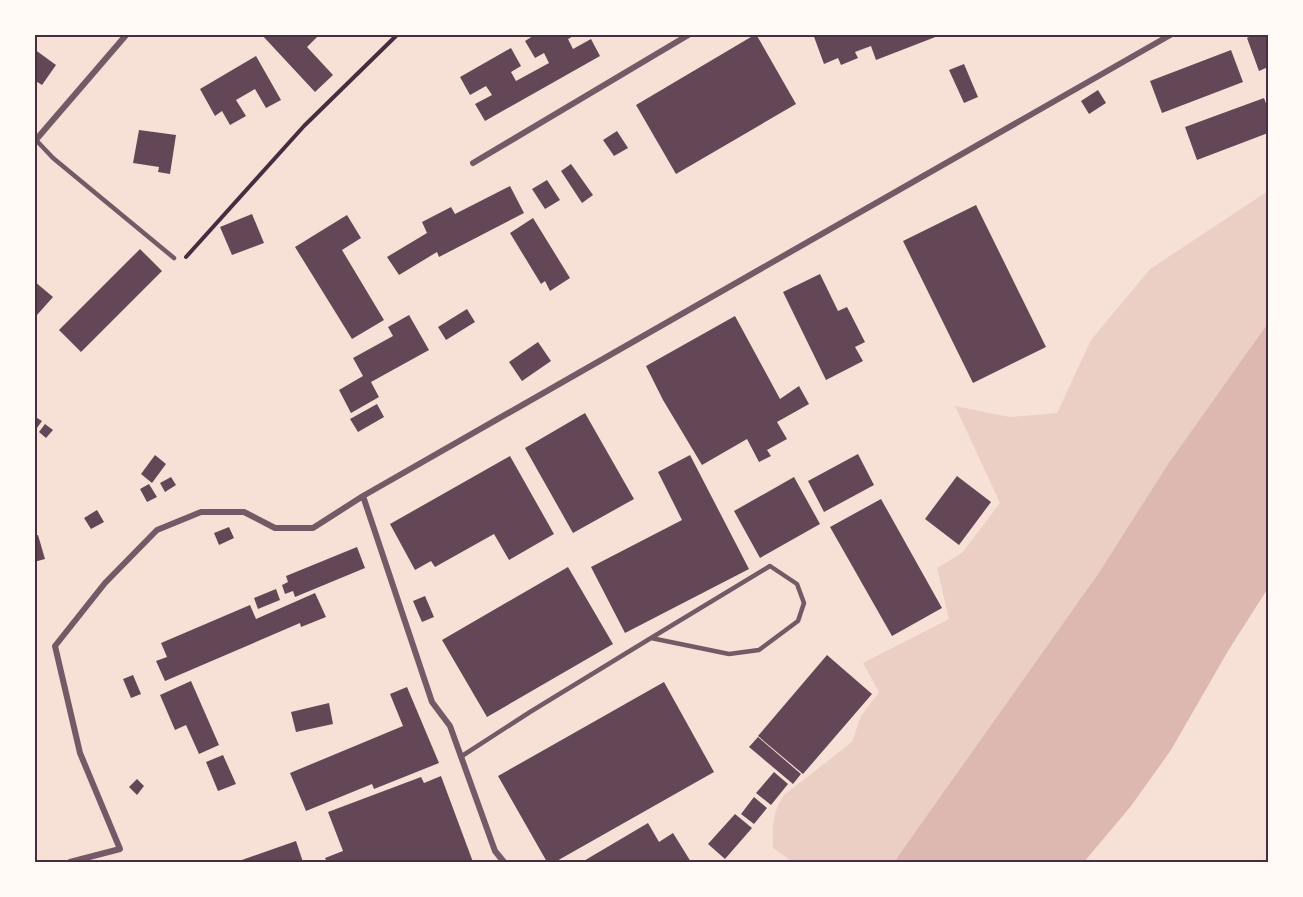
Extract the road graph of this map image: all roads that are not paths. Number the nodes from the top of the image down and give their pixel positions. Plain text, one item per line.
1 (127, 34) edge
2 (690, 34) edge
3 (1172, 34) edge
4 (35, 141) edge
5 (473, 163) dead end
6 (174, 258) road end
7 (363, 496) junction
8 (651, 638) junction
9 (462, 756) junction
10 (70, 862) edge
11 (504, 862) edge

1 - 4 street
2 - 5 street
3 - 7 street
4 - 6 lane
7 - 9 street
7 - 10 street
8 - 8 lane
8 - 9 lane
9 - 11 street

